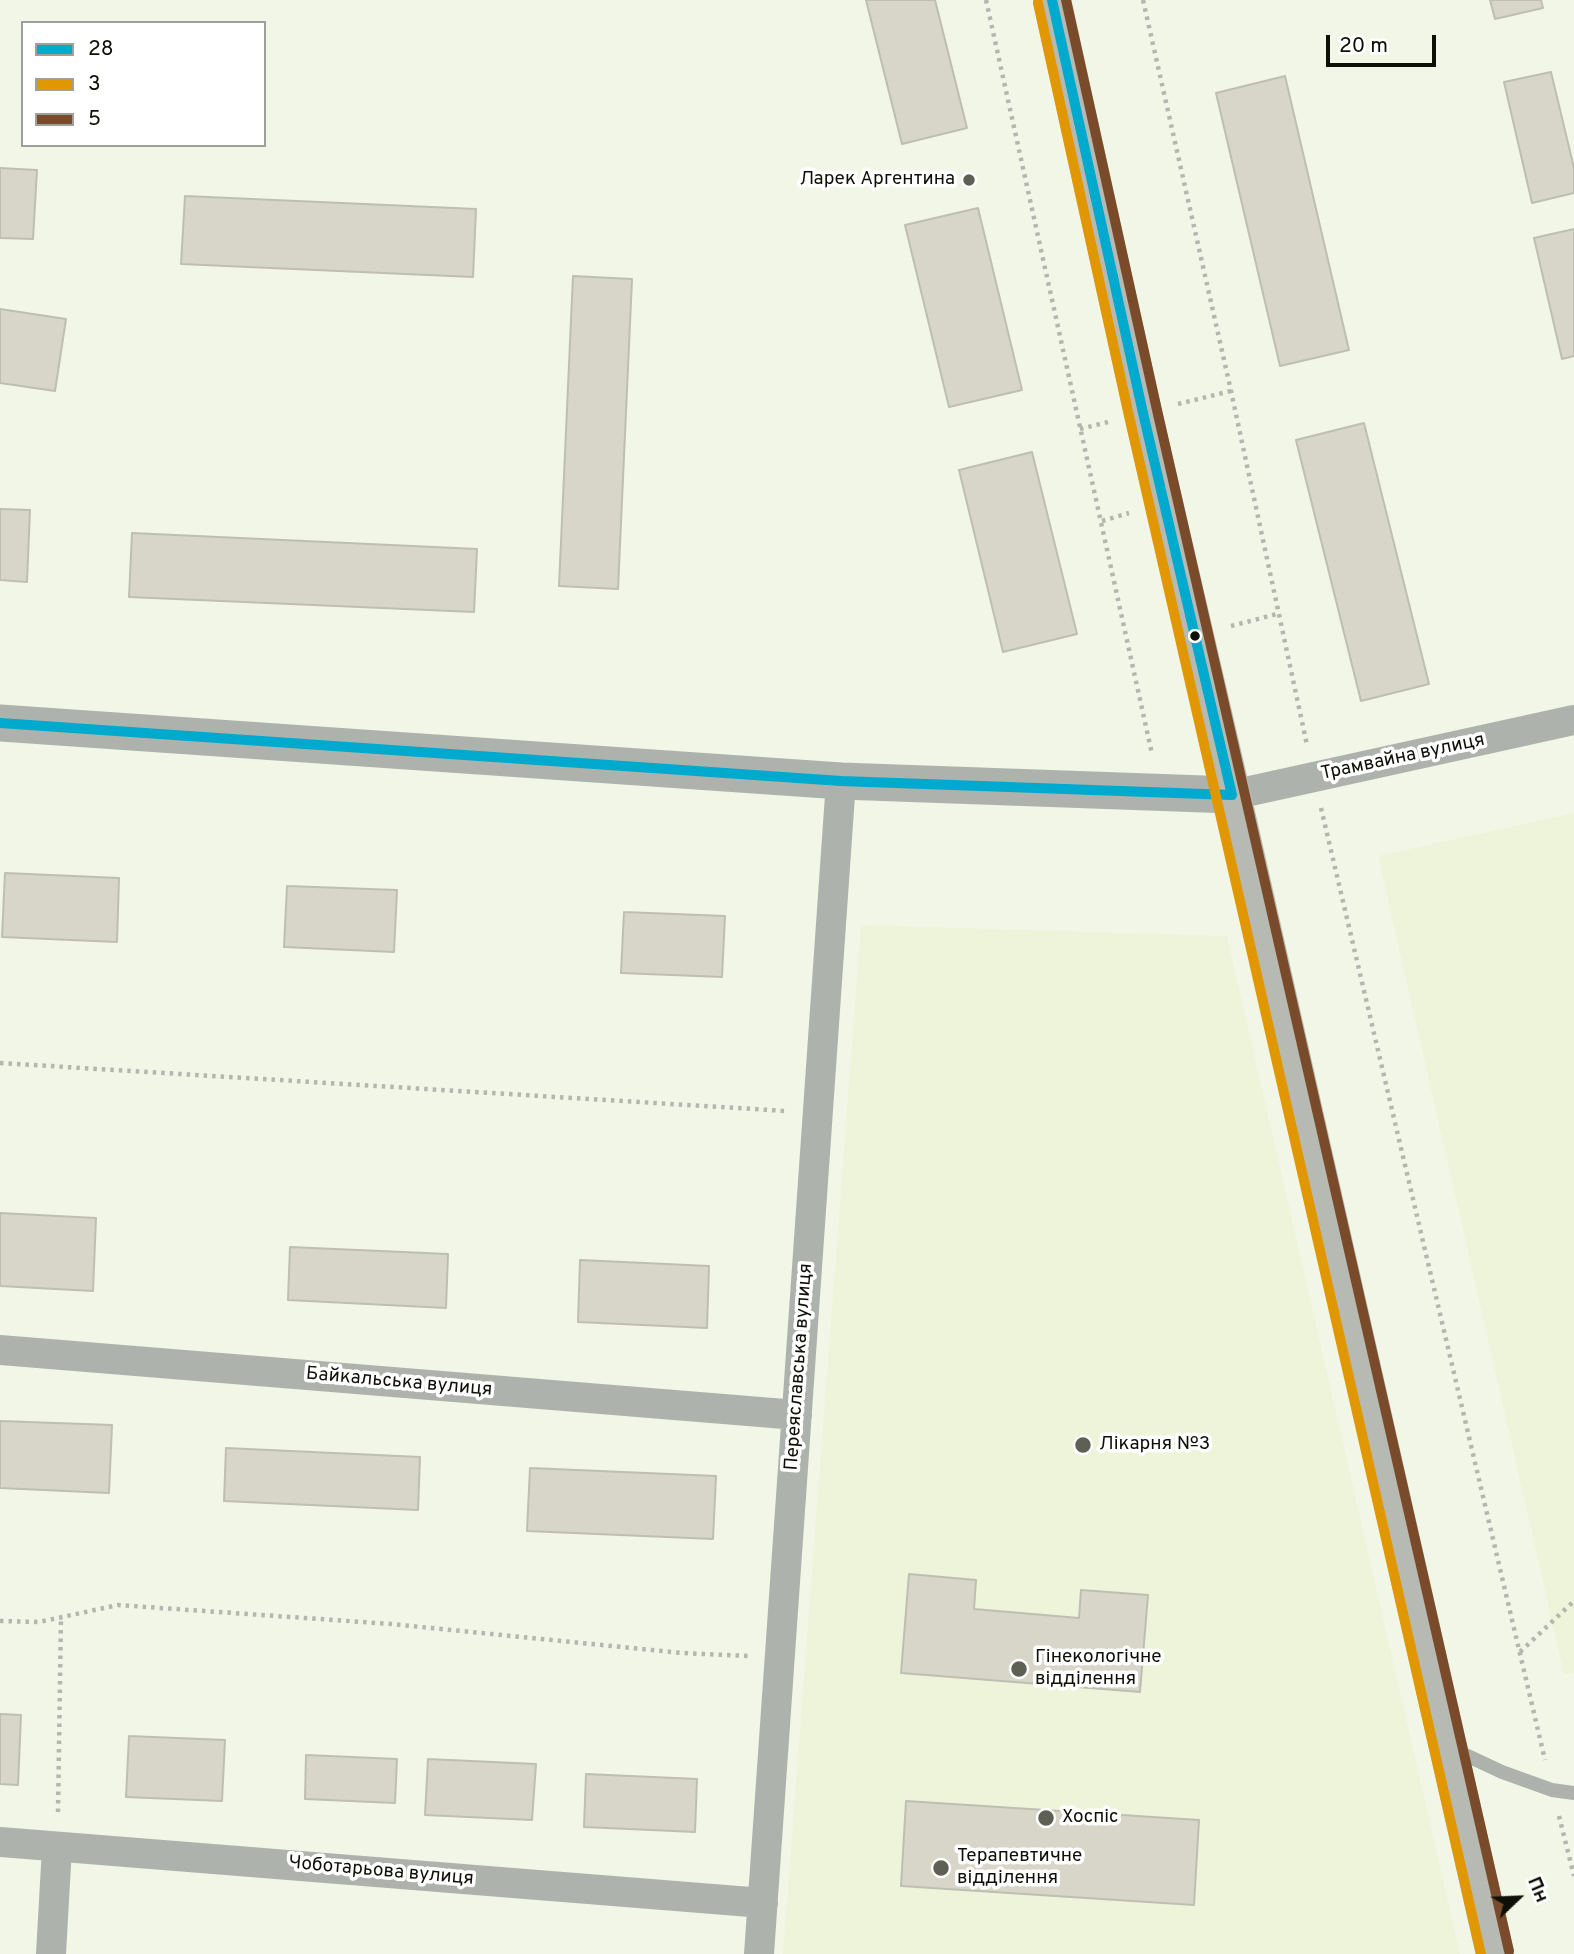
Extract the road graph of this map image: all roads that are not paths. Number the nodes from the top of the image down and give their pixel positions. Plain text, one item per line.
1 (1052, 0) edge
2 (1574, 720) edge
3 (0, 723) edge
4 (841, 781) junction
5 (1232, 796) junction
6 (0, 1350) edge
7 (797, 1415) junction
8 (1448, 1746) junction
9 (1574, 1793) edge
10 (0, 1842) edge
11 (57, 1847) junction
12 (763, 1903) junction
13 (51, 1954) edge
14 (759, 1954) edge
15 (1495, 1954) edge

1 - 5 main road
2 - 5 street, Трамвайна вулиця
3 - 4 street
4 - 5 street
4 - 7 street, Переяславська вулиця
5 - 8 main road
6 - 7 street, Байкальська вулиця
7 - 12 street, Переяславська вулиця
8 - 9 lane
8 - 15 main road
10 - 11 street, Чоботарьова вулиця
11 - 12 street, Чоботарьова вулиця
11 - 13 street
12 - 14 street, Переяславська вулиця

